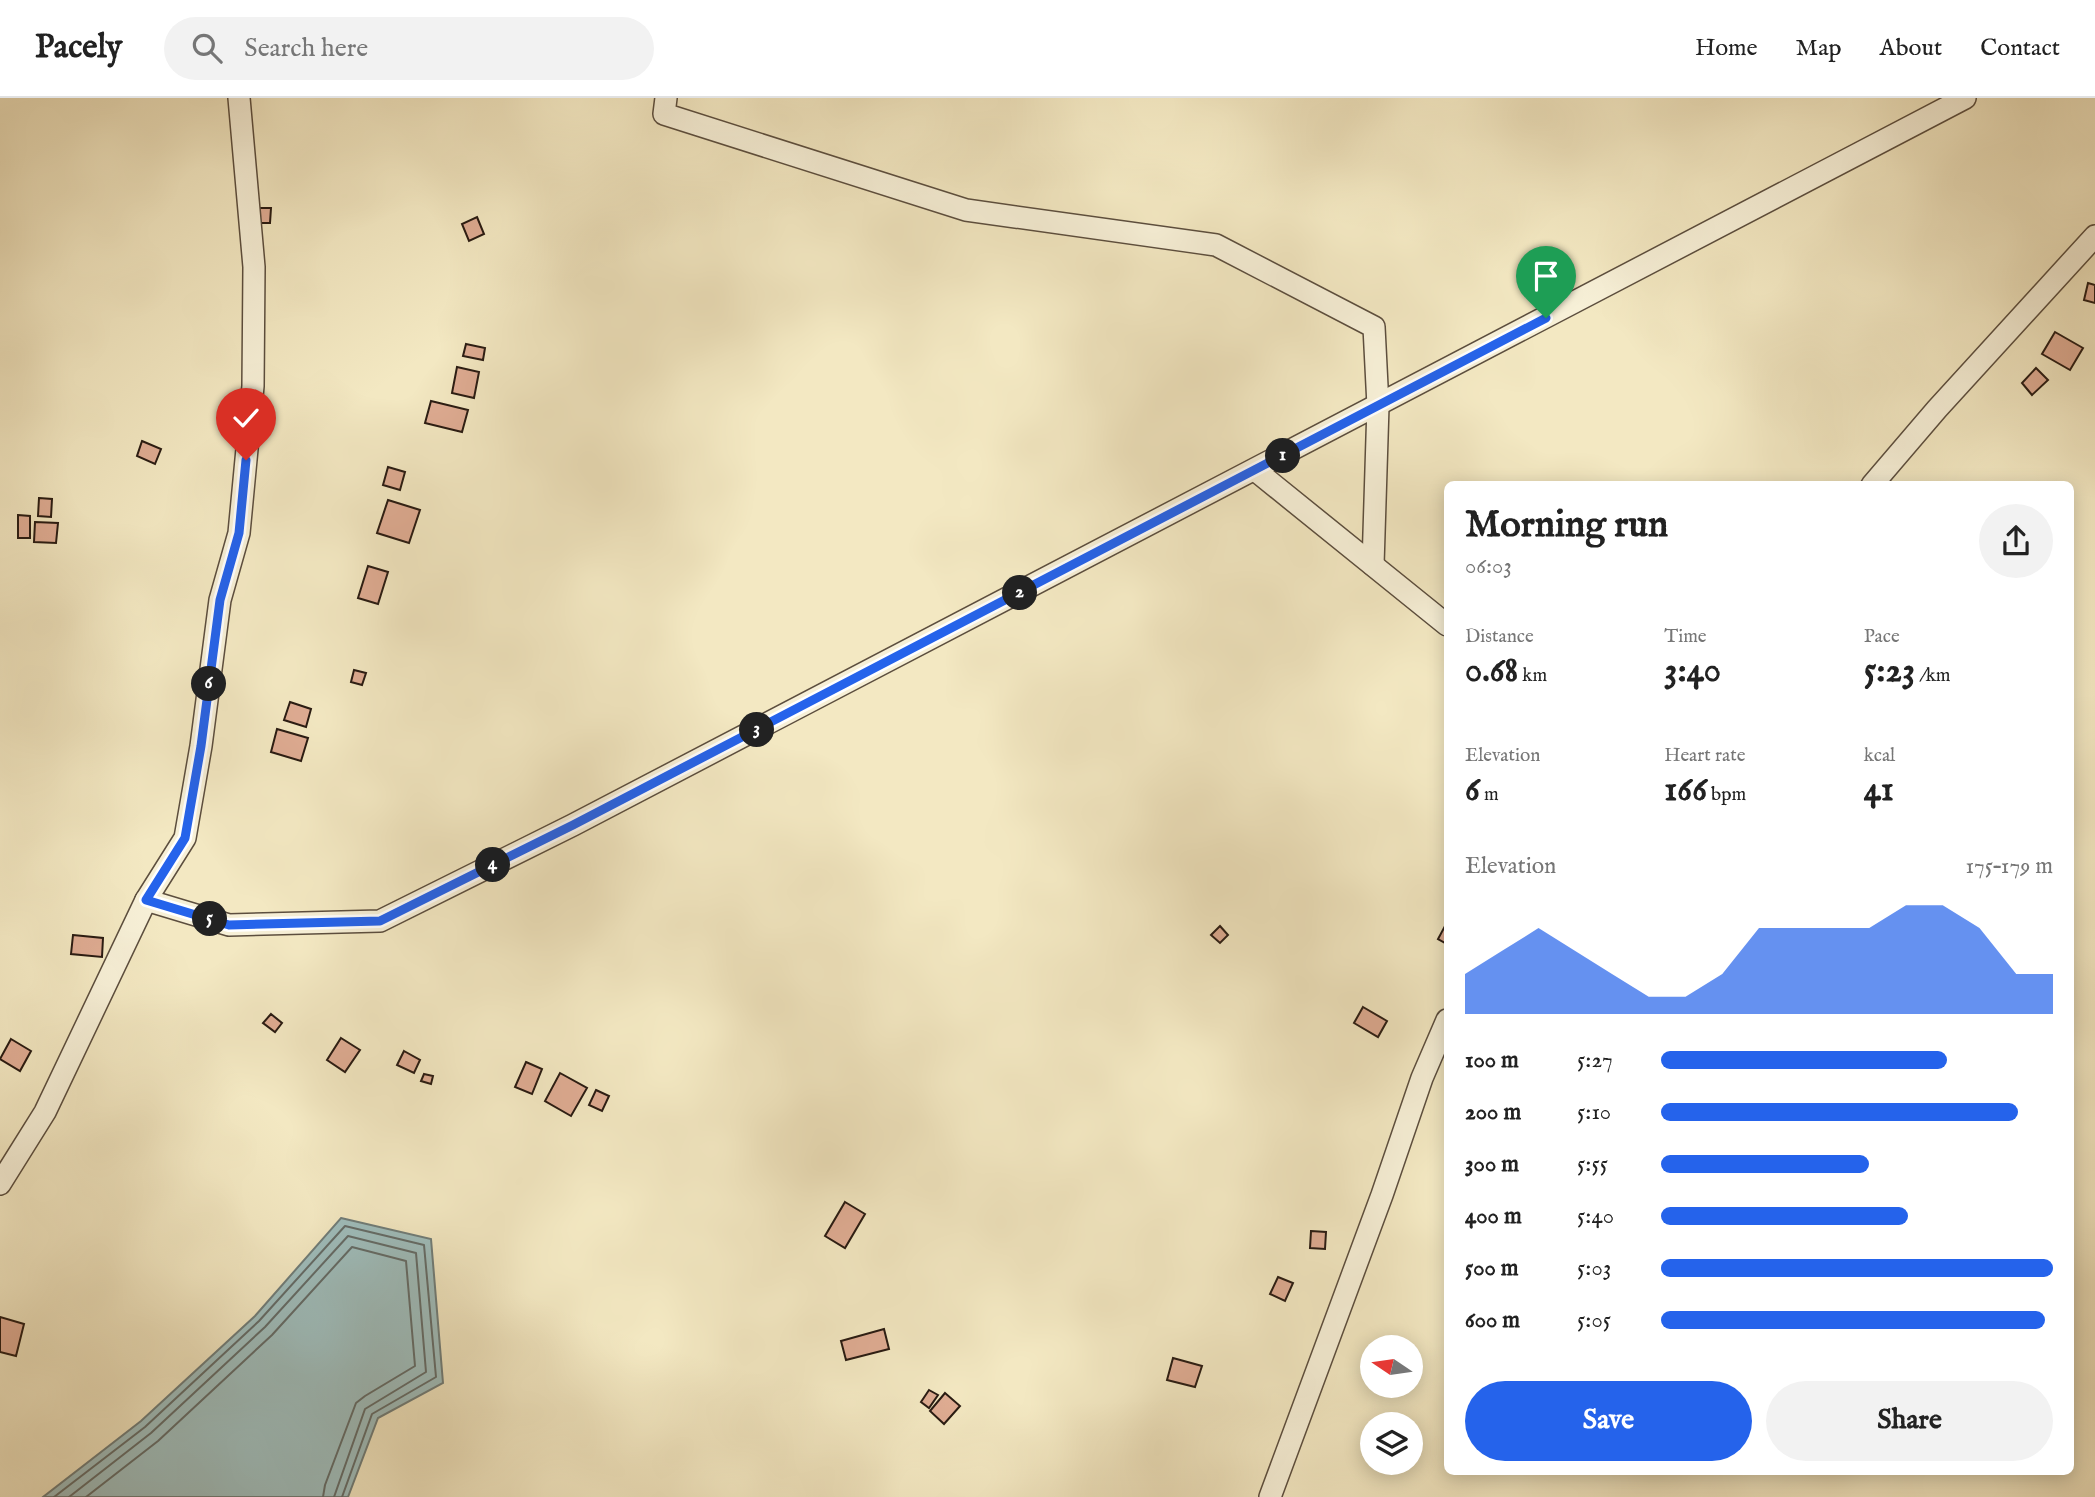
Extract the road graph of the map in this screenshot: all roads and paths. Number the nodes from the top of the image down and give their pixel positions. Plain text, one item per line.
1 (239, 98) edge
2 (666, 98) edge
3 (1965, 98) edge
4 (2095, 236) edge
5 (1378, 406) junction
6 (1255, 470) junction
7 (1875, 481) edge
8 (1373, 565) junction
9 (1444, 623) edge
10 (146, 900) junction
11 (1444, 1027) edge
12 (0, 1184) edge
13 (1270, 1497) edge

1 - 10 street
2 - 5 street
3 - 5 street
4 - 7 street
5 - 6 street
5 - 8 street
6 - 8 street
6 - 10 street
8 - 9 street
10 - 12 street
11 - 13 street

